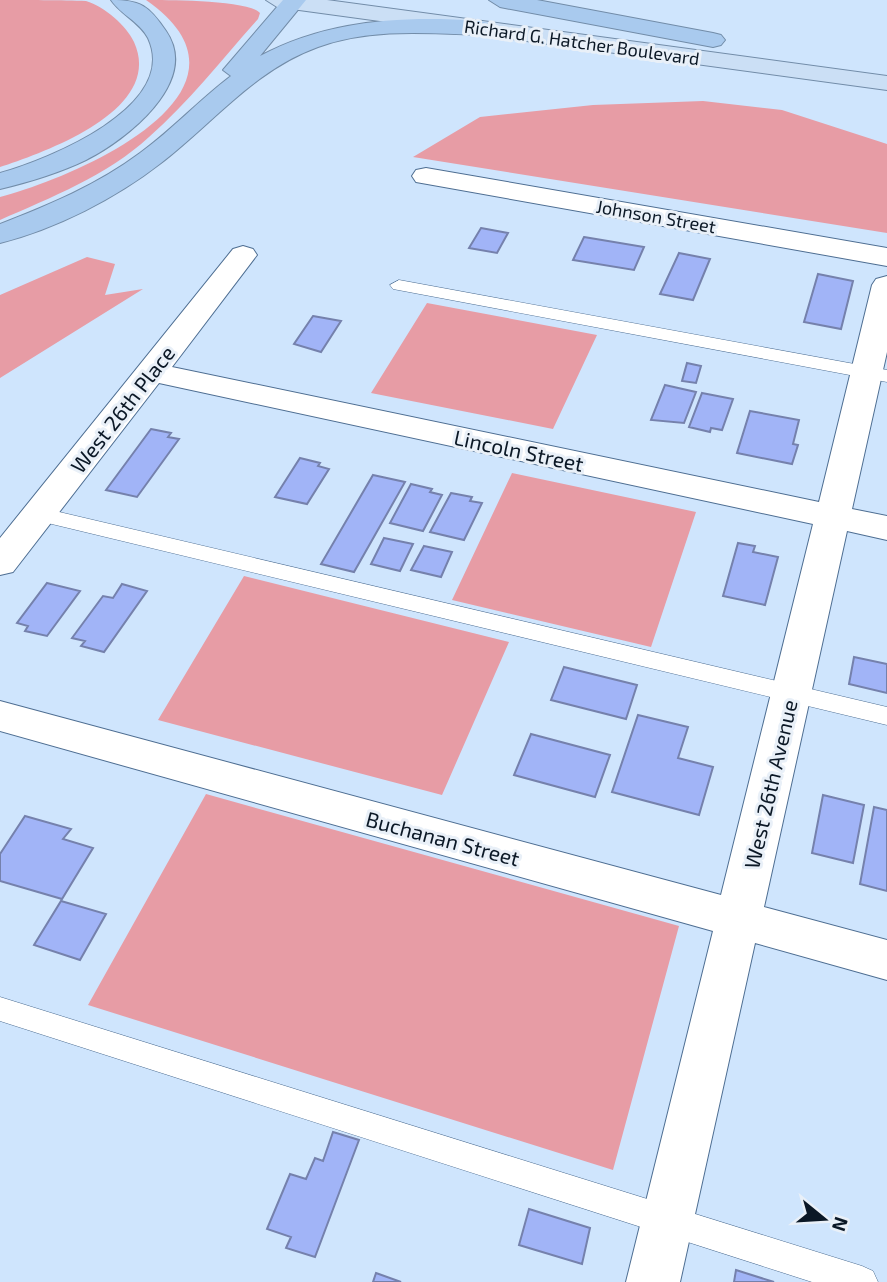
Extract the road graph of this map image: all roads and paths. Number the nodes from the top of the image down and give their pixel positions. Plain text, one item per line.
1 (121, 0) edge
2 (419, 0) edge
3 (500, 0) edge
4 (288, 1) edge
5 (481, 28) junction
6 (713, 40) junction
7 (887, 64) edge
8 (887, 83) edge
9 (193, 120) junction
10 (426, 176) dead end
11 (0, 181) edge
12 (0, 234) edge
13 (243, 255) dead end
14 (887, 257) edge
15 (399, 285) dead end
16 (887, 285) edge
17 (151, 372) junction
18 (877, 374) edge
19 (38, 514) junction
20 (833, 517) junction
21 (887, 528) edge
22 (0, 563) edge
23 (791, 694) junction
24 (0, 716) edge
25 (887, 716) edge
26 (739, 919) junction
27 (887, 960) edge
28 (0, 1009) edge
29 (668, 1219) junction
30 (653, 1282) edge
31 (862, 1282) edge

1 - 11 highway
2 - 6 main road, Richard G. Hatcher Boulevard
3 - 6 highway
4 - 5 main road, Richard G. Hatcher Boulevard
4 - 9 highway
5 - 8 main road, Richard G. Hatcher Boulevard
5 - 9 highway
6 - 7 main road, Richard G. Hatcher Boulevard
9 - 12 highway
10 - 14 street, Johnson Street
13 - 17 street, West 26th Place
15 - 18 lane
16 - 18 street, West 26th Avenue
17 - 19 street, West 26th Place
17 - 20 street, Lincoln Street
18 - 20 street, West 26th Avenue
19 - 22 street, West 26th Place
19 - 23 lane
20 - 21 street, Lincoln Street
20 - 23 street, West 26th Avenue
23 - 25 lane
23 - 26 street, West 26th Avenue
24 - 26 street, Buchanan Street
26 - 27 street, Buchanan Street
26 - 29 street, West 26th Avenue
28 - 29 lane
29 - 30 street, West 26th Avenue
29 - 31 lane

